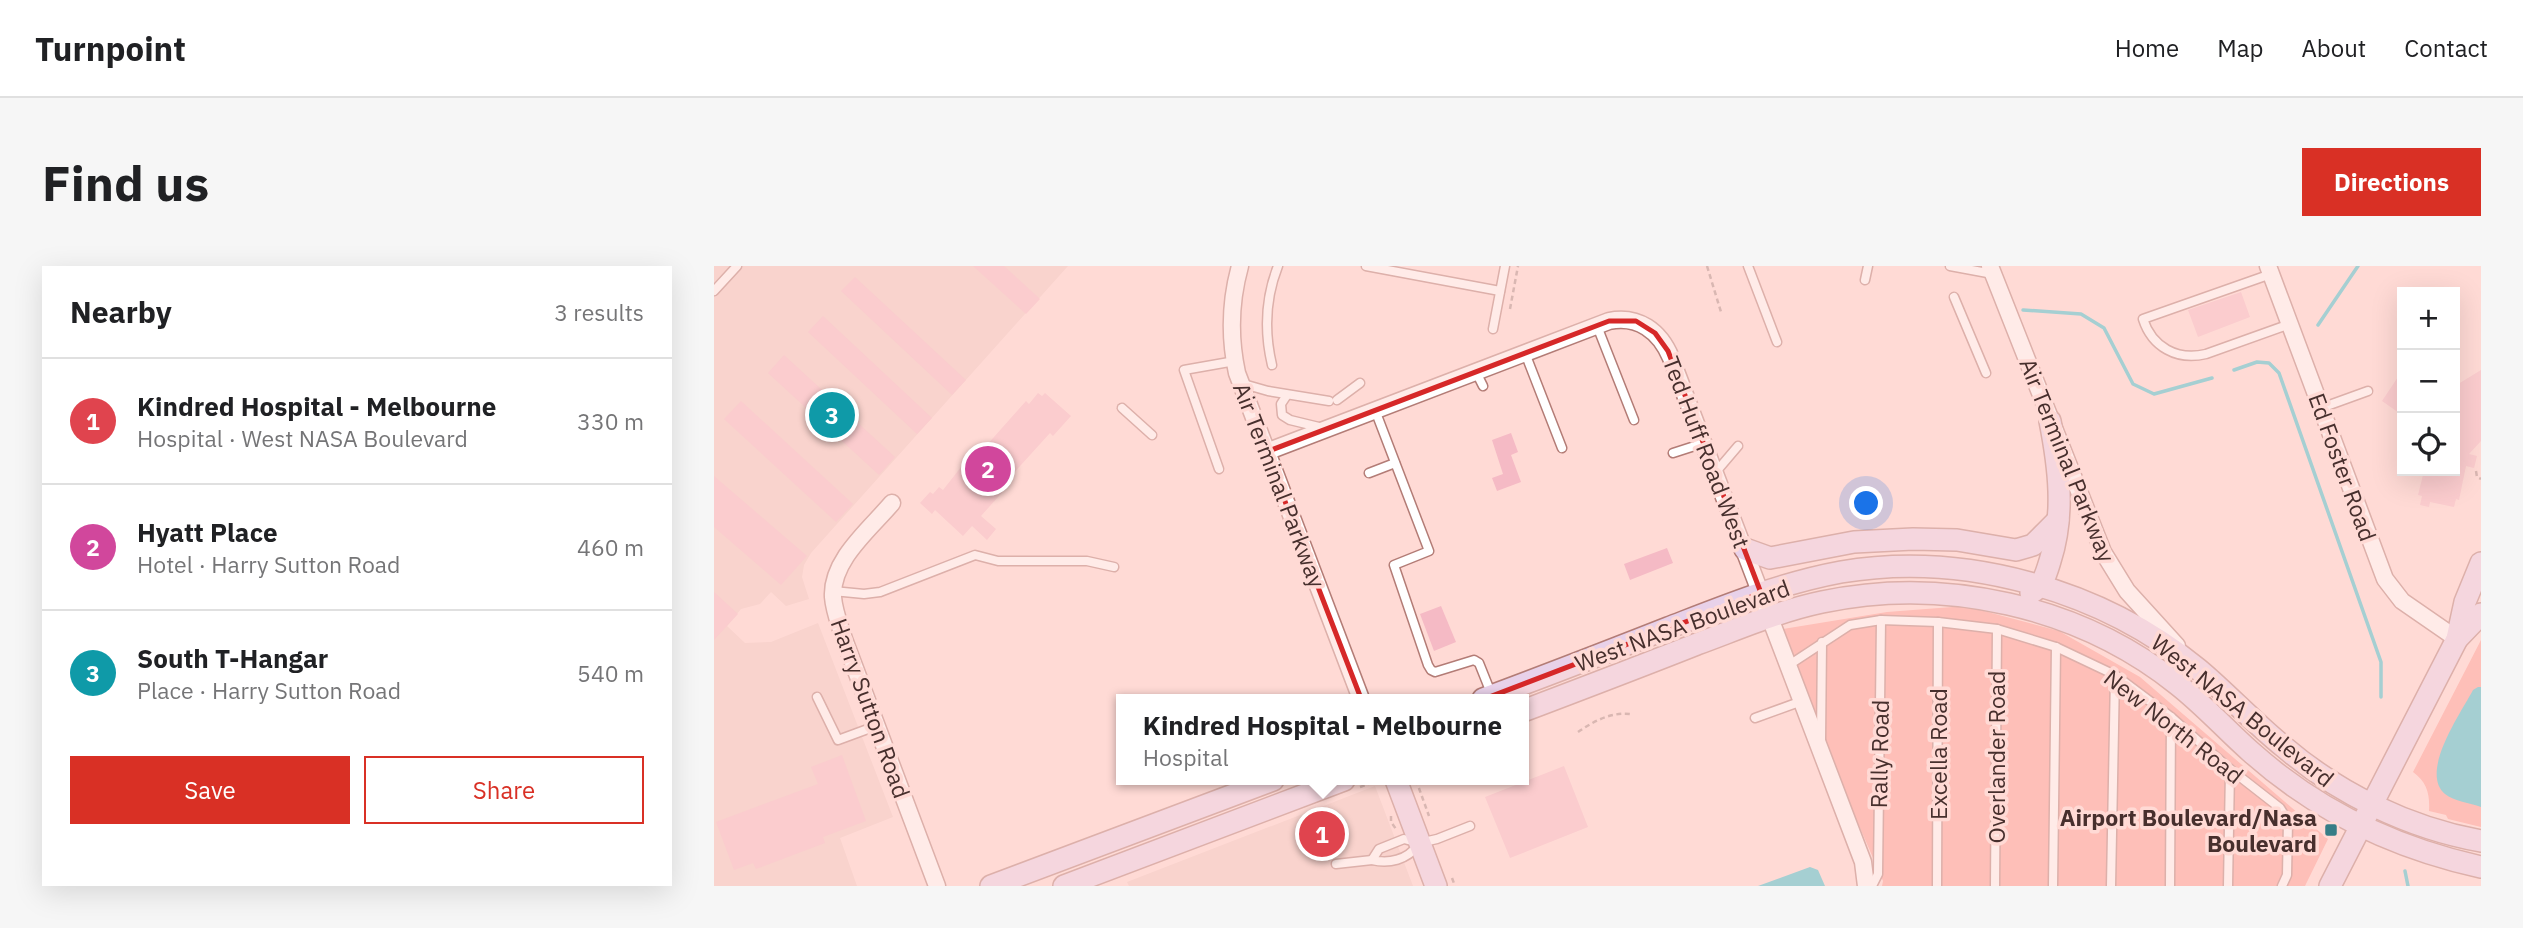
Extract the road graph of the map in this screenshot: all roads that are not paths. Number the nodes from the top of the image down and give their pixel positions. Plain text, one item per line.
1 (737, 266) edge
2 (1240, 266) edge
3 (1278, 266) edge
4 (1366, 266) edge
5 (1505, 266) edge
6 (1748, 266) edge
7 (1868, 266) edge
8 (1950, 266) edge
9 (1992, 270) edge
10 (2269, 270) edge
11 (1865, 280) dead end
12 (714, 291) edge
13 (1500, 291) junction
14 (1954, 297) dead end
15 (2290, 324) junction
16 (1597, 326) junction
17 (1493, 329) dead end
18 (1777, 342) dead end
19 (1525, 353) junction
20 (1234, 362) junction
21 (1272, 365) dead end
22 (1986, 373) dead end
23 (1240, 383) junction
24 (1360, 383) dead end
25 (2368, 391) dead end
26 (1287, 395) junction
27 (1122, 408) dead end
28 (2321, 408) junction
29 (1375, 410) junction
30 (1634, 420) dead end
31 (2050, 421) junction
32 (1326, 429) junction
33 (1152, 435) dead end
34 (1704, 443) junction
35 (1738, 446) dead end
36 (1562, 448) dead end
37 (1266, 452) junction
38 (1673, 453) dead end
39 (1395, 463) junction
40 (1219, 470) dead end
41 (1369, 473) dead end
42 (1715, 473) junction
43 (892, 503) dead end
44 (2058, 520) junction
45 (1745, 549) junction
46 (2481, 563) edge
47 (1114, 567) dead end
48 (2040, 587) junction
49 (833, 591) junction
50 (1762, 593) junction
51 (1956, 595) junction
52 (2481, 614) edge
53 (1771, 617) junction
54 (1881, 620) junction
55 (1938, 622) junction
56 (1997, 629) junction
57 (2457, 639) junction
58 (1822, 642) junction
59 (2056, 647) junction
60 (1789, 664) junction
61 (2200, 670) junction
62 (2115, 675) junction
63 (1359, 694) edge
64 (1487, 694) edge
65 (1496, 694) edge
66 (817, 697) dead end
67 (1802, 701) junction
68 (1529, 709) edge
69 (1755, 718) dead end
70 (2171, 718) junction
71 (876, 726) junction
72 (1821, 753) junction
73 (2230, 769) junction
74 (1260, 785) edge
75 (1331, 785) edge
76 (1397, 785) edge
77 (2372, 804) junction
78 (1470, 826) dead end
79 (2361, 826) junction
80 (2481, 841) edge
81 (1419, 843) junction
82 (1372, 860) junction
83 (1336, 864) dead end
84 (2481, 867) edge
85 (937, 886) edge
86 (991, 886) edge
87 (1064, 886) edge
88 (1436, 886) edge
89 (1866, 886) edge
90 (1872, 886) edge
91 (1937, 886) edge
92 (1995, 886) edge
93 (2053, 886) edge
94 (2111, 886) edge
95 (2170, 886) edge
96 (2228, 886) edge
97 (2282, 886) edge
98 (2330, 886) edge

1 - 12 lane
2 - 20 street, Air Terminal Parkway
3 - 21 lane
4 - 13 lane
5 - 13 lane
6 - 18 lane
7 - 11 lane
8 - 9 lane
9 - 31 street, Air Terminal Parkway
10 - 15 street, Ed Foster Road
10 - 15 lane
13 - 17 lane
14 - 22 lane
15 - 28 street, Ed Foster Road
16 - 19 street, Ted Huff Road West
16 - 30 lane
16 - 34 street, Ted Huff Road West
19 - 29 street, Ted Huff Road West
19 - 36 lane
20 - 23 street, Air Terminal Parkway
20 - 40 lane
23 - 26 lane
23 - 37 street, Air Terminal Parkway
24 - 26 lane
25 - 28 lane
26 - 32 lane
27 - 33 lane
28 - 57 street, Ed Foster Road
29 - 32 street, Ted Huff Road West
29 - 39 lane
31 - 44 main road
31 - 61 street, Air Terminal Parkway
32 - 37 street, Ted Huff Road West
34 - 38 lane
34 - 42 street, Ted Huff Road West
35 - 42 lane
37 - 63 street, Air Terminal Parkway
39 - 41 lane
39 - 64 lane
42 - 45 street, Ted Huff Road West
43 - 49 street, Harry Sutton Road
44 - 45 main road
44 - 48 main road
45 - 50 street, Ted Huff Road West
46 - 57 main road
47 - 49 lane
48 - 50 main road, West NASA Boulevard
48 - 51 main road
48 - 61 main road, West NASA Boulevard
49 - 71 street, Harry Sutton Road
50 - 53 street, Ted Huff Road West
50 - 65 main road, West NASA Boulevard
51 - 53 main road, West NASA Boulevard
51 - 79 main road, West NASA Boulevard
52 - 57 main road
53 - 60 street, Ted Huff Road West
53 - 68 main road, West NASA Boulevard
54 - 55 lane, New North Road
54 - 58 lane, New North Road
54 - 90 lane, Rally Road
55 - 56 lane, New North Road
55 - 91 lane, Excella Road
56 - 59 lane, New North Road
56 - 92 lane, Overlander Road
57 - 77 main road
58 - 60 lane, New North Road
58 - 72 lane
59 - 62 lane, New North Road
59 - 93 lane
60 - 67 street, Ted Huff Road West
61 - 77 main road, West NASA Boulevard
62 - 70 lane, New North Road
62 - 94 lane
66 - 71 lane
67 - 69 lane
67 - 72 street, Ted Huff Road West
70 - 73 lane, New North Road
70 - 95 lane
71 - 85 street, Harry Sutton Road
72 - 89 street, Ted Huff Road West
73 - 96 lane
73 - 97 lane, New North Road
74 - 86 main road
75 - 87 main road
76 - 81 main road
77 - 79 main road
77 - 80 main road, West NASA Boulevard
78 - 81 lane
79 - 84 main road, West NASA Boulevard
79 - 98 main road
81 - 82 lane
81 - 82 lane
81 - 88 main road
82 - 83 lane

